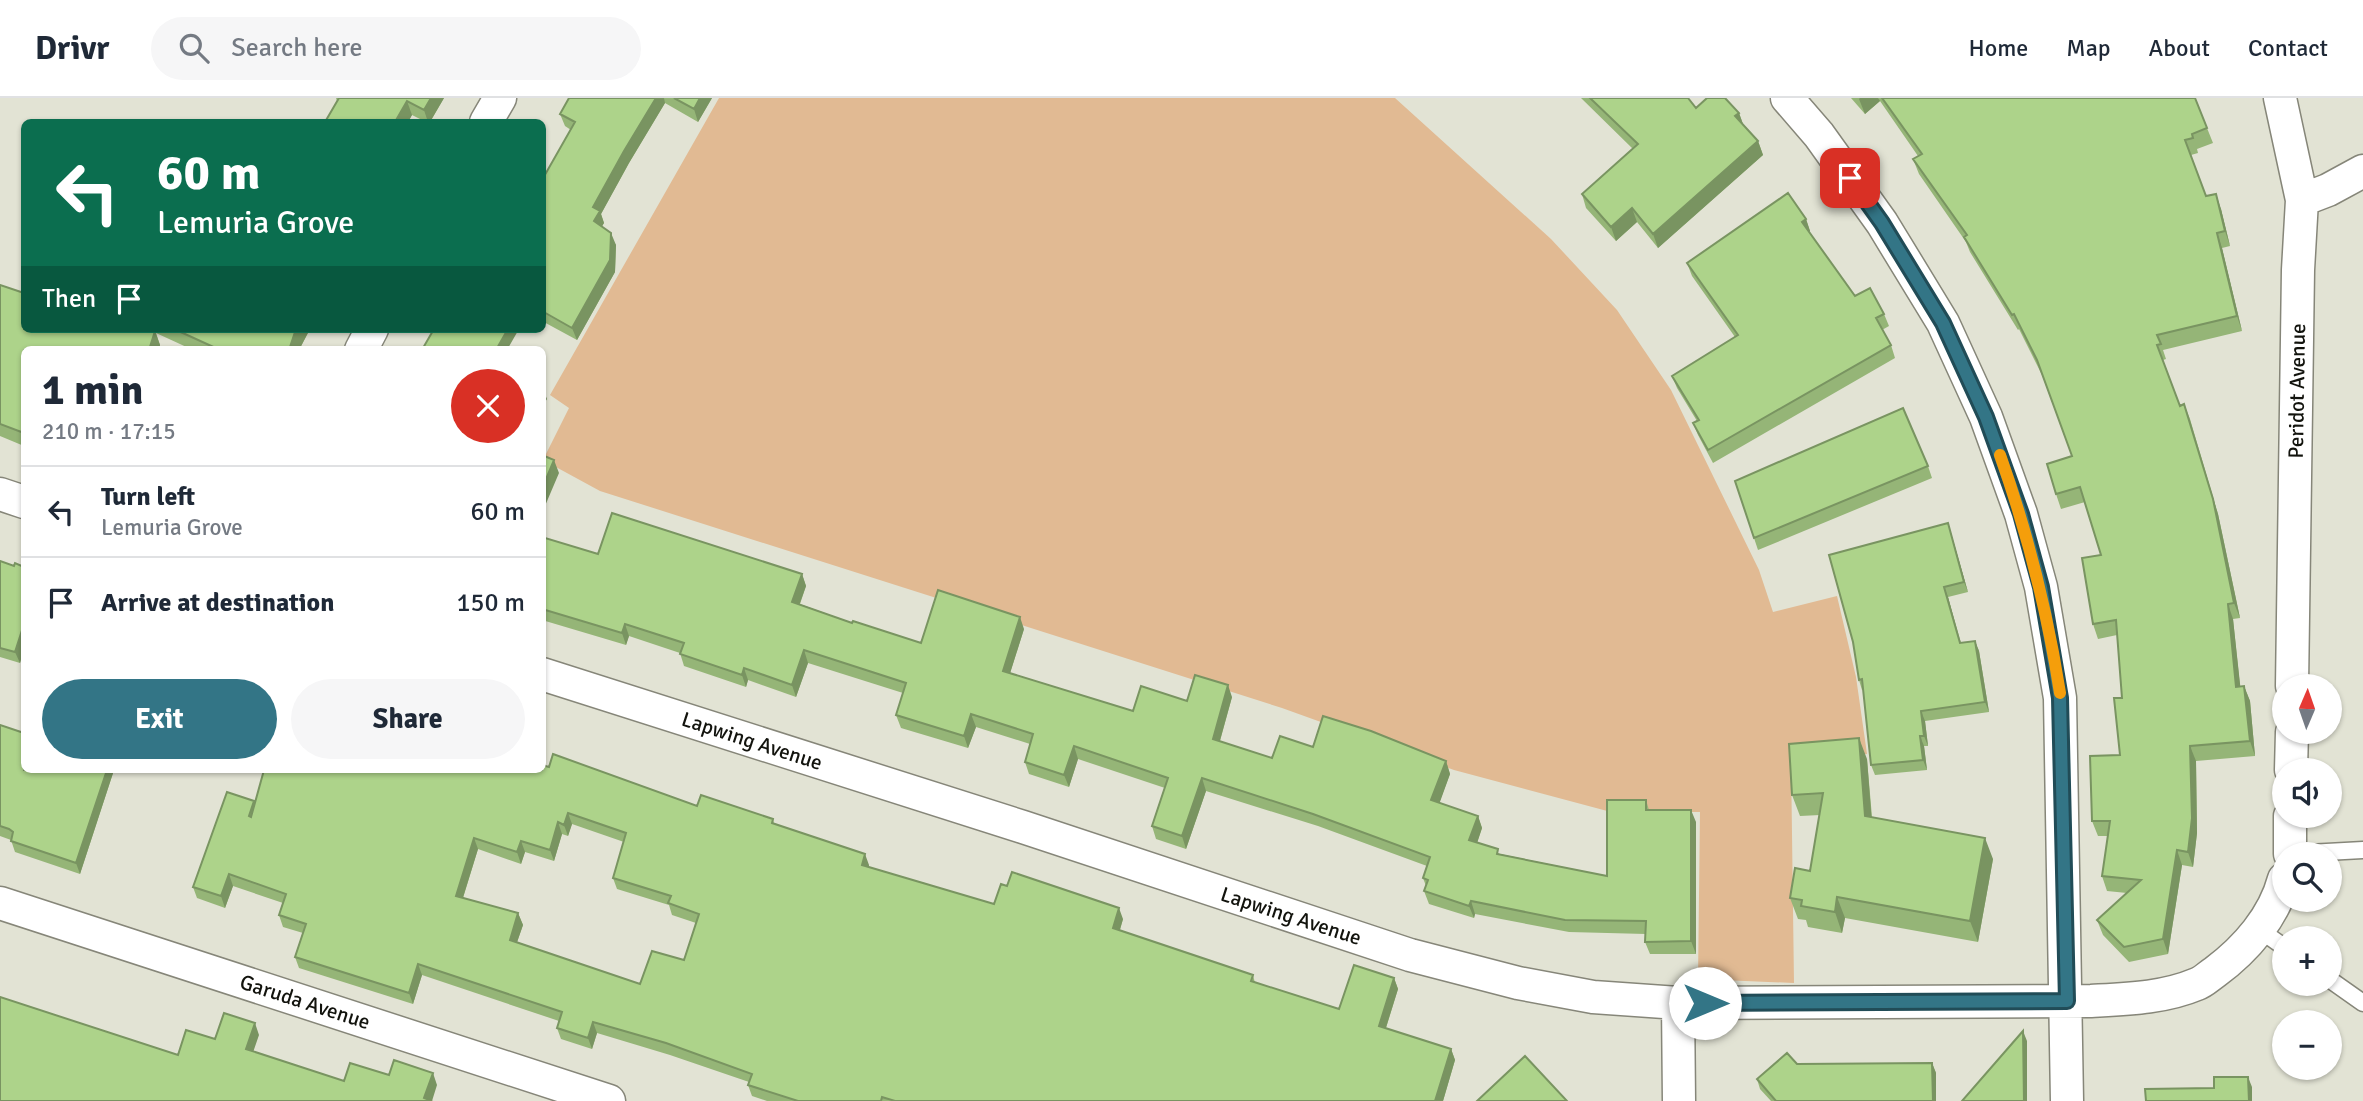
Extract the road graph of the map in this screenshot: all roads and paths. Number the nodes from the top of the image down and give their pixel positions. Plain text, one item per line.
1 (500, 98) edge
2 (1787, 98) edge
3 (2280, 98) edge
4 (488, 119) edge
5 (2363, 171) edge
6 (2302, 200) junction
7 (0, 494) edge
8 (21, 501) edge
9 (2292, 674) edge
10 (546, 675) edge
11 (2363, 850) edge
12 (2342, 851) edge
13 (0, 903) edge
14 (2272, 938) edge
15 (2342, 988) edge
16 (2067, 1001) junction
17 (1678, 1003) junction
18 (2363, 1003) edge
19 (609, 1101) edge
20 (1679, 1101) edge
21 (2067, 1101) edge

1 - 4 street
2 - 16 street
3 - 6 street, Peridot Avenue
5 - 6 street
6 - 9 street, Peridot Avenue
7 - 8 street
10 - 17 street, Lapwing Avenue
11 - 12 lane
13 - 19 street, Garuda Avenue
14 - 16 street
15 - 18 lane
16 - 17 street, Lapwing Avenue
16 - 21 street
17 - 20 street

